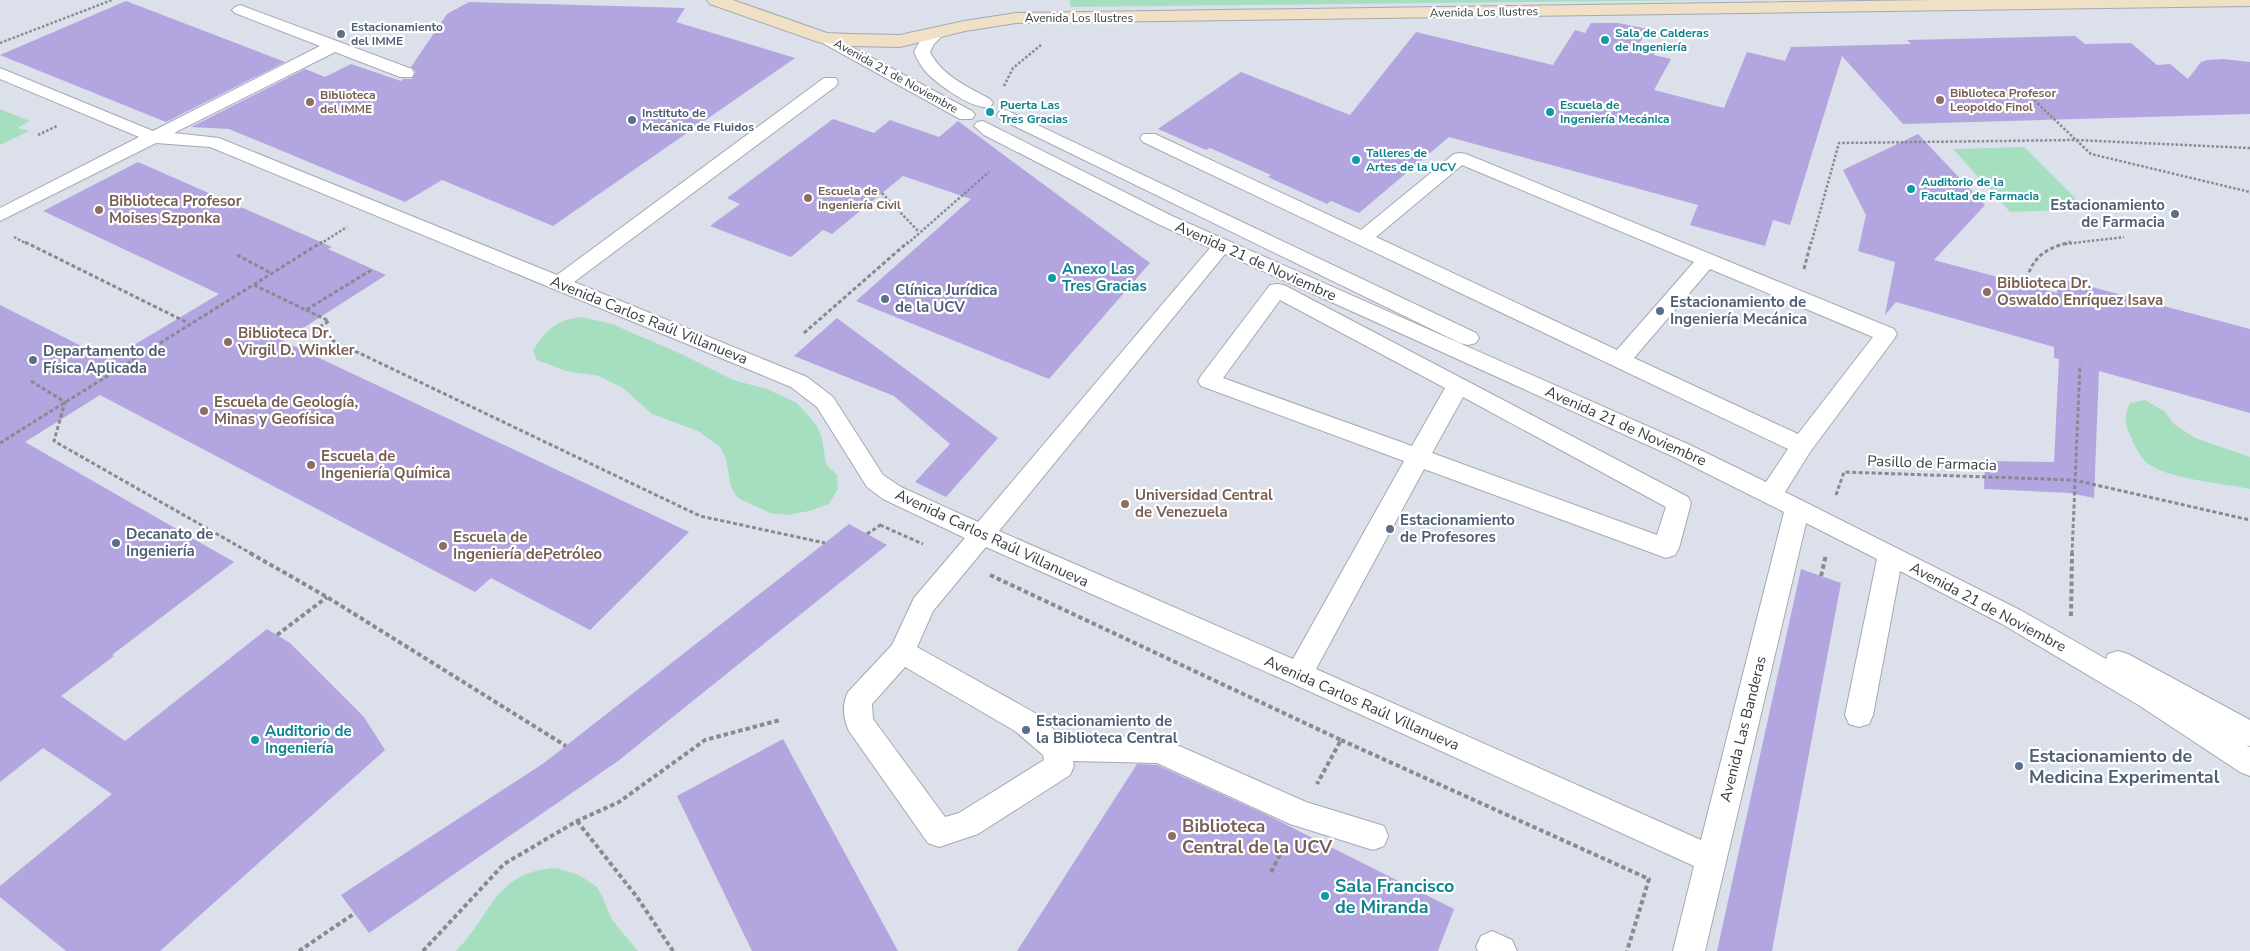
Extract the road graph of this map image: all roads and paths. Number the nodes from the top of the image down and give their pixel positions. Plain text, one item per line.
1 (112, 0) edge
2 (770, 1) edge
3 (2206, 1) edge
4 (2250, 1) edge
5 (722, 2) edge
6 (240, 10) dead end
7 (2250, 10) edge
8 (1080, 18) junction
9 (937, 34) junction
10 (826, 38) junction
11 (0, 43) edge
12 (333, 46) junction
13 (406, 73) dead end
14 (0, 74) edge
15 (830, 82) dead end
16 (1003, 89) dead end
17 (2031, 97) dead end
18 (984, 103) dead end
19 (1006, 115) dead end
20 (153, 137) junction
21 (1149, 138) dead end
22 (2076, 140) junction
23 (2250, 148) edge
24 (989, 172) dead end
25 (2250, 192) edge
26 (882, 193) dead end
27 (0, 215) edge
28 (339, 232) dead end
29 (919, 232) junction
30 (9, 235) dead end
31 (2124, 237) dead end
32 (1362, 239) junction
33 (1222, 246) junction
34 (238, 255) dead end
35 (1707, 260) junction
36 (374, 269) dead end
37 (270, 273) junction
38 (254, 284) junction
39 (560, 284) junction
40 (2026, 285) dead end
41 (1796, 297) junction
42 (306, 310) junction
43 (188, 324) junction
44 (804, 333) dead end
45 (1620, 360) junction
46 (2080, 365) dead end
47 (31, 381) dead end
48 (1458, 385) junction
49 (65, 402) junction
50 (0, 443) edge
51 (1802, 446) junction
52 (1418, 457) junction
53 (2074, 480) junction
54 (1773, 491) junction
55 (1797, 508) junction
56 (1833, 515) junction
57 (2250, 520) edge
58 (880, 525) dead end
59 (982, 535) junction
60 (825, 544) dead end
61 (1890, 555) junction
62 (960, 561) junction
63 (327, 597) junction
64 (2071, 621) dead end
65 (277, 635) dead end
66 (902, 652) junction
67 (1299, 674) junction
68 (1859, 715) dead end
69 (780, 720) dead end
70 (2250, 734) edge
71 (1341, 740) junction
72 (566, 746) dead end
73 (1055, 748) junction
74 (2250, 763) edge
75 (1302, 814) junction
76 (577, 820) junction
77 (1373, 836) dead end
78 (1711, 859) junction
79 (1271, 872) dead end
80 (355, 913) dead end
81 (299, 951) edge
82 (423, 951) edge
83 (673, 951) edge
84 (1627, 951) edge
85 (1688, 951) edge

1 - 11 path
2 - 5 main road
3 - 4 main road, Avenida Los Ilustres
3 - 7 main road
3 - 8 main road, Avenida Los Ilustres
5 - 10 main road, Avenida Los Ilustres
6 - 12 lane
8 - 9 main road, Avenida Los Ilustres
8 - 16 path
9 - 10 main road, Avenida Los Ilustres
9 - 18 lane, Avenida 21 de Noviembre
10 - 33 lane, Avenida 21 de Noviembre
12 - 13 lane
12 - 20 lane
14 - 20 lane, Avenida Carlos Raúl Villanueva
15 - 39 lane
17 - 22 path
19 - 54 lane, Avenida 21 de Noviembre
20 - 27 lane
20 - 39 lane, Avenida Carlos Raúl Villanueva
21 - 32 lane
22 - 23 path
22 - 25 path
22 - 41 path
24 - 29 path
26 - 29 path
28 - 37 path
29 - 44 path
30 - 43 path
31 - 40 path
32 - 35 lane
32 - 45 lane
33 - 54 lane, Avenida 21 de Noviembre
33 - 59 lane
34 - 37 path
35 - 41 lane
35 - 45 lane
36 - 42 path
37 - 38 path
38 - 42 path
38 - 43 path
39 - 59 lane, Avenida Carlos Raúl Villanueva
41 - 51 lane
42 - 60 path
43 - 49 path
45 - 51 lane
46 - 53 path
47 - 49 path
48 - 52 lane
48 - 52 lane
48 - 52 lane
49 - 50 path
49 - 63 path
51 - 54 lane
52 - 67 lane
53 - 56 path, Pasillo de Farmacia
53 - 57 path, Pasillo de Farmacia
53 - 64 path
54 - 55 lane, Avenida 21 de Noviembre
54 - 56 lane, Avenida 21 de Noviembre
55 - 61 lane, Avenida 21 de Noviembre
55 - 78 lane, Avenida Las Banderas
56 - 70 lane, Avenida 21 de Noviembre
58 - 62 path
59 - 62 lane
59 - 67 lane, Avenida Carlos Raúl Villanueva
61 - 68 lane
61 - 74 lane, Avenida 21 de Noviembre
62 - 66 lane
62 - 71 path
63 - 65 path
63 - 72 path
66 - 73 lane
66 - 73 lane
67 - 78 lane, Avenida Carlos Raúl Villanueva
69 - 76 path
71 - 75 path
71 - 84 path
73 - 75 lane
75 - 77 lane
75 - 79 path
76 - 82 path
76 - 83 path
78 - 85 lane, Avenida Las Banderas
80 - 81 path

